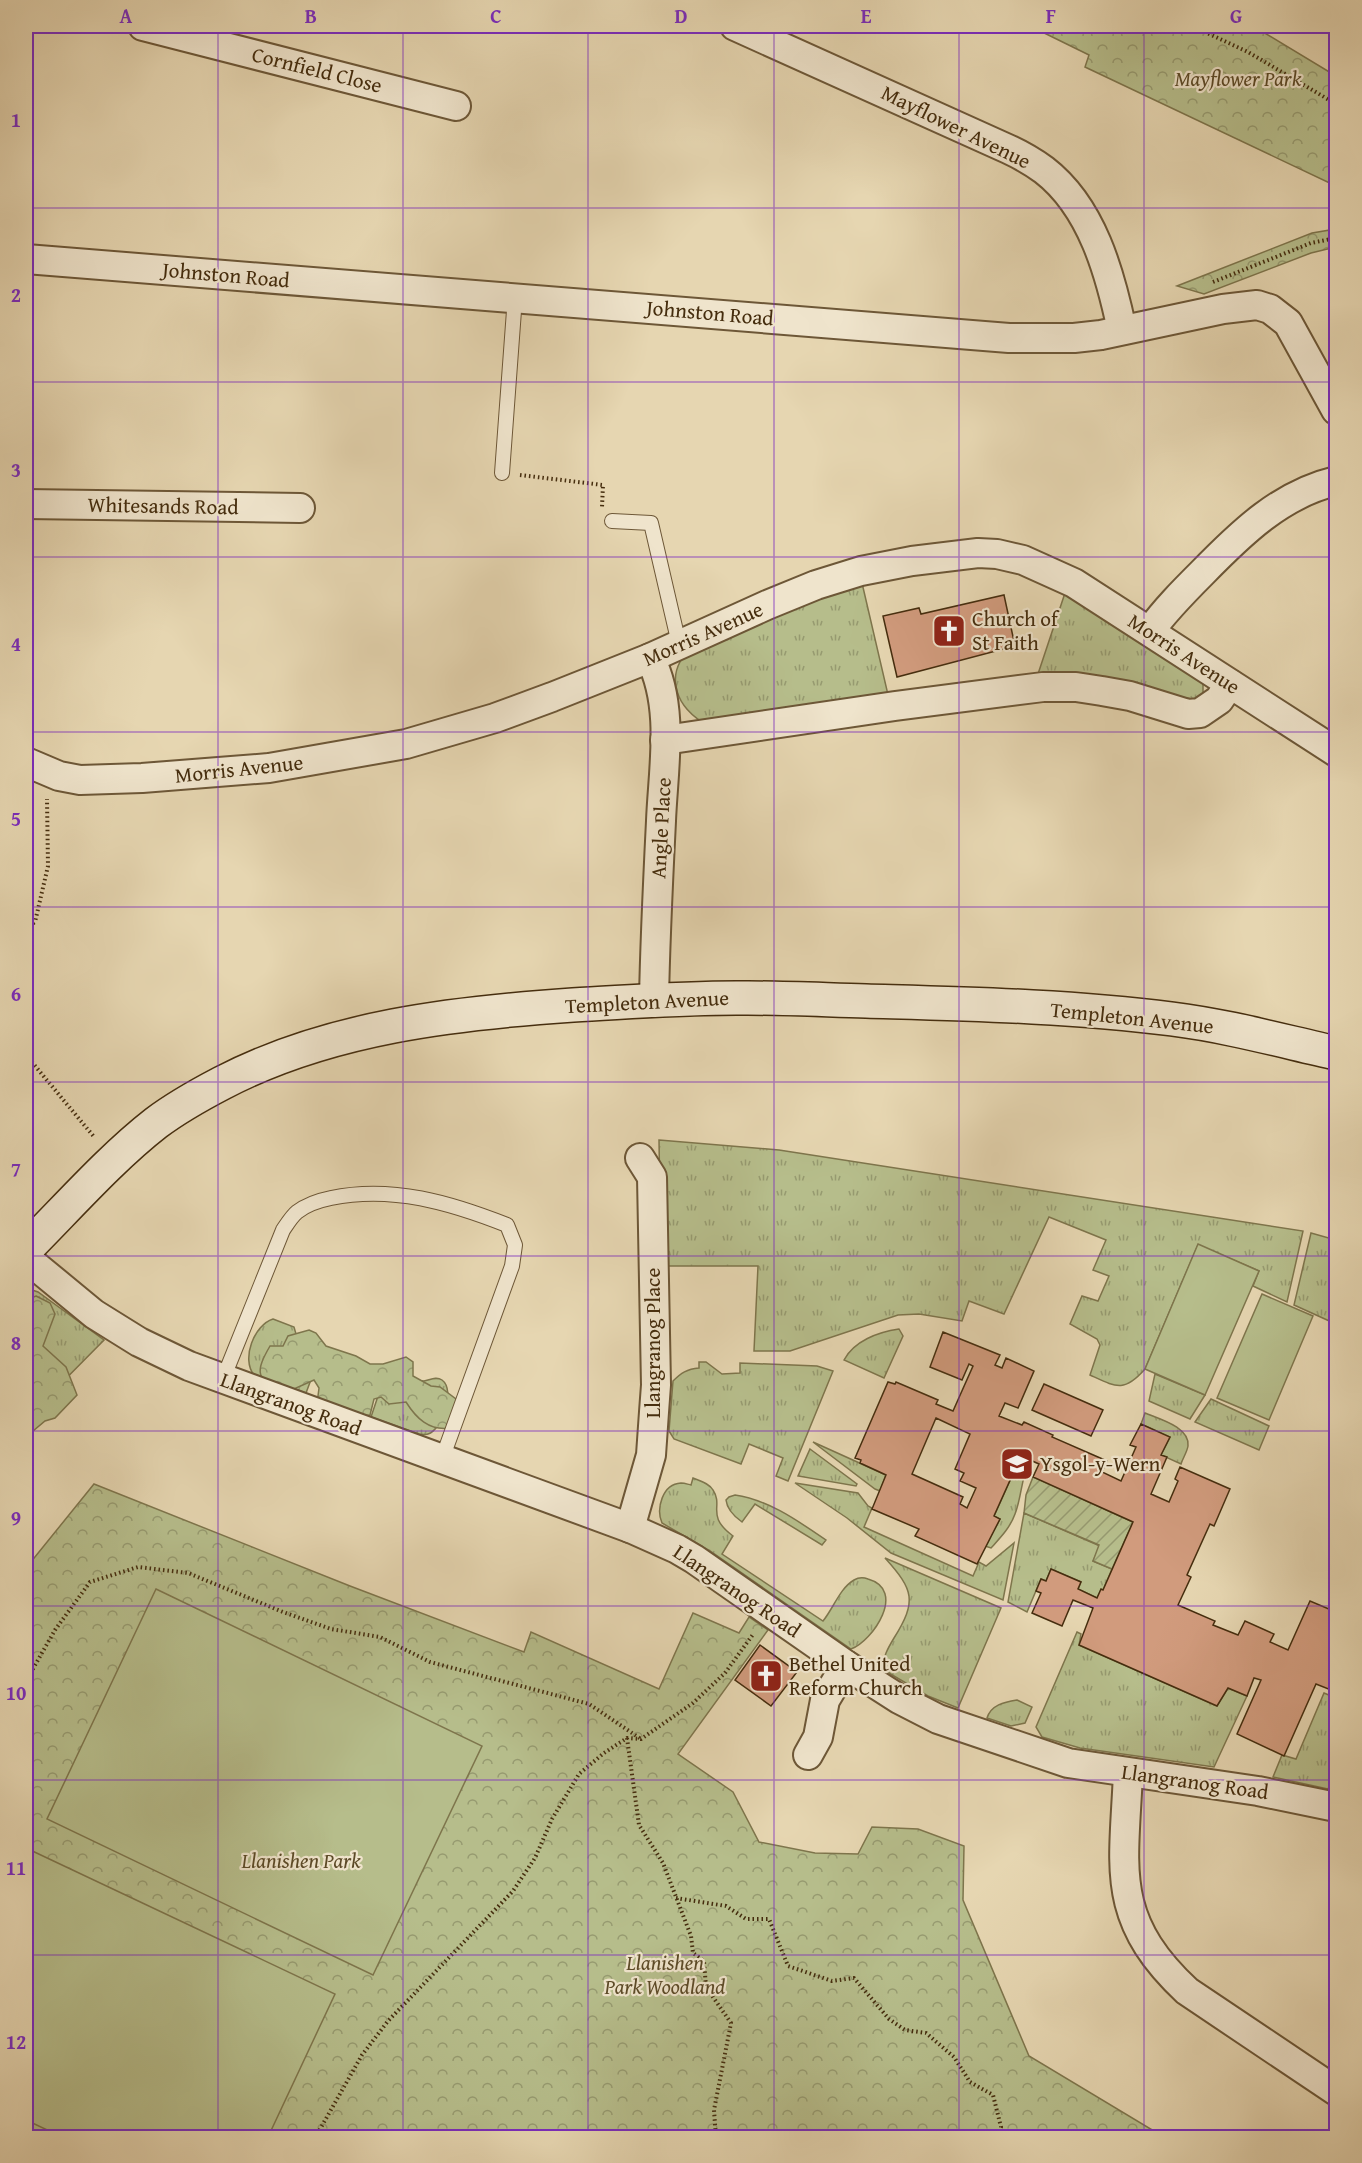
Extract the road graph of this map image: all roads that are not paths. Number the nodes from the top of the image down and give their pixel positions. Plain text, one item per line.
1 (143, 26) edge
2 (735, 26) edge
3 (456, 106) dead end
4 (26, 259) edge
5 (514, 297) junction
6 (1122, 330) junction
7 (1336, 410) edge
8 (502, 473) road end
9 (1336, 481) edge
10 (26, 504) edge
11 (300, 508) dead end
12 (612, 521) road end
13 (1150, 631) junction
14 (680, 644) junction
15 (650, 658) junction
16 (1230, 684) junction
17 (665, 740) junction
18 (1336, 752) edge
19 (26, 762) edge
20 (654, 1000) junction
21 (1336, 1053) edge
22 (640, 1158) dead end
23 (26, 1249) edge
24 (26, 1258) edge
25 (223, 1379) junction
26 (442, 1459) junction
27 (630, 1528) junction
28 (846, 1665) junction
29 (808, 1755) dead end
30 (1128, 1773) junction
31 (1336, 1807) edge
32 (1336, 2091) edge

1 - 3 street, Cornfield Close
2 - 6 street, Mayflower Avenue
4 - 5 street, Johnston Road
5 - 6 street, Johnston Road
5 - 8 lane
6 - 7 street, Johnston Road
9 - 13 street
10 - 11 street, Whitesands Road
12 - 14 lane
13 - 14 street, Morris Avenue
13 - 16 street, Morris Avenue
14 - 15 street, Morris Avenue
15 - 17 street, Angle Place
15 - 19 street, Morris Avenue
16 - 17 street
16 - 18 street, Morris Avenue
17 - 20 street, Angle Place
20 - 21 street, Templeton Avenue
20 - 23 street, Templeton Avenue
22 - 27 street, Llangranog Place
24 - 25 street, Llangranog Road
25 - 26 street, Llangranog Road
25 - 26 lane
26 - 27 street, Llangranog Road
27 - 28 street, Llangranog Road
28 - 29 street
28 - 30 street, Llangranog Road
30 - 31 street, Llangranog Road
30 - 32 street

